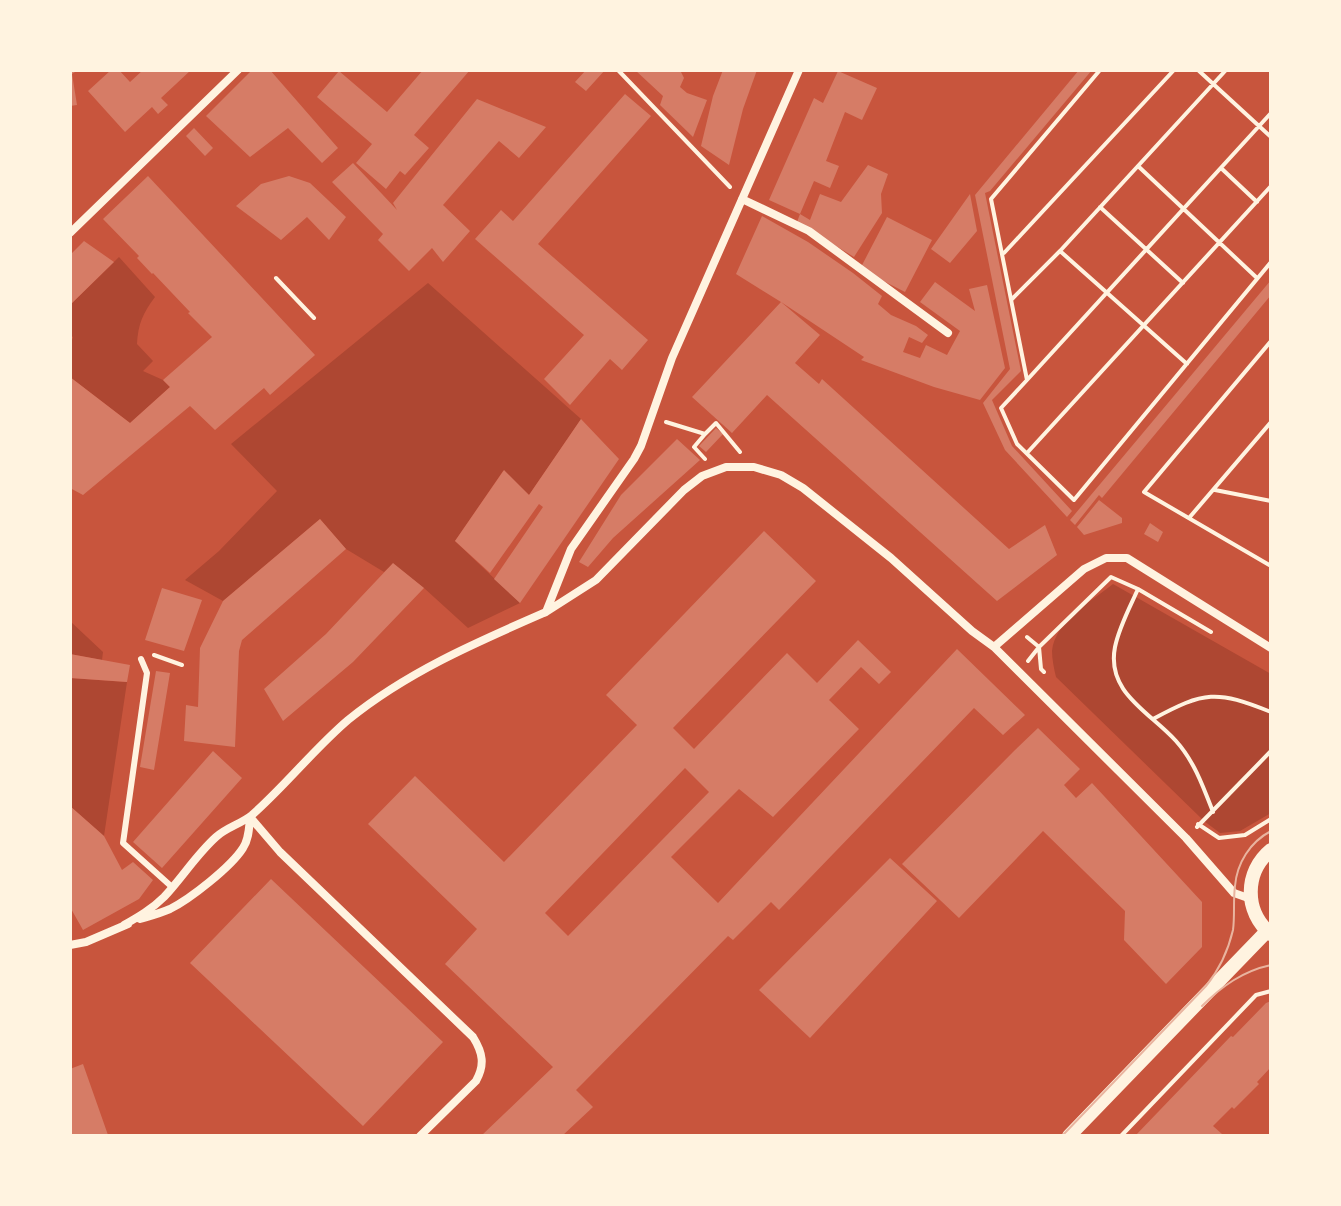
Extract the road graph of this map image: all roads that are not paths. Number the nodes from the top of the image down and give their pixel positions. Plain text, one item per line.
1 (238, 70) edge
2 (799, 70) edge
3 (742, 199) junction
4 (70, 233) edge
5 (948, 333) dead end
6 (546, 612) junction
7 (994, 647) junction
8 (1271, 648) edge
9 (141, 659) dead end
10 (250, 817) junction
11 (1271, 850) edge
12 (172, 887) junction
13 (1251, 899) junction
14 (124, 925) junction
15 (1269, 933) edge
16 (70, 945) edge
17 (420, 1136) edge
18 (1069, 1136) edge

1 - 4 street
2 - 3 street
3 - 5 street
3 - 6 street
6 - 7 street
6 - 10 street
7 - 8 street
7 - 13 street
9 - 12 lane
10 - 12 street
10 - 14 street
10 - 17 street
11 - 13 street
12 - 14 street
13 - 15 street
14 - 16 street
15 - 18 street

